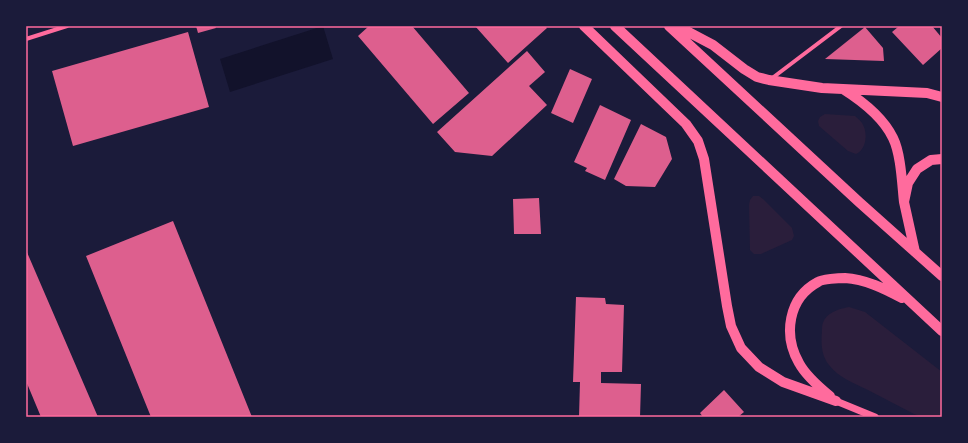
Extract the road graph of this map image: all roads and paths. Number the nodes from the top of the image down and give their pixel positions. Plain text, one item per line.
1 (68, 26) edge
2 (584, 26) edge
3 (615, 26) edge
4 (669, 26) edge
5 (677, 26) edge
6 (841, 26) edge
7 (26, 40) edge
8 (769, 80) junction
9 (841, 88) junction
10 (942, 97) edge
11 (942, 158) edge
12 (904, 202) junction
13 (915, 252) junction
14 (942, 276) edge
15 (914, 305) junction
16 (942, 331) edge
17 (836, 401) junction
18 (875, 417) edge

1 - 7 street
2 - 17 main road
3 - 15 main road
4 - 13 main road
5 - 8 main road
6 - 8 street
8 - 9 main road
9 - 10 main road
9 - 12 main road
11 - 12 main road
12 - 13 main road
13 - 14 main road
15 - 16 main road
15 - 17 main road
17 - 18 street

